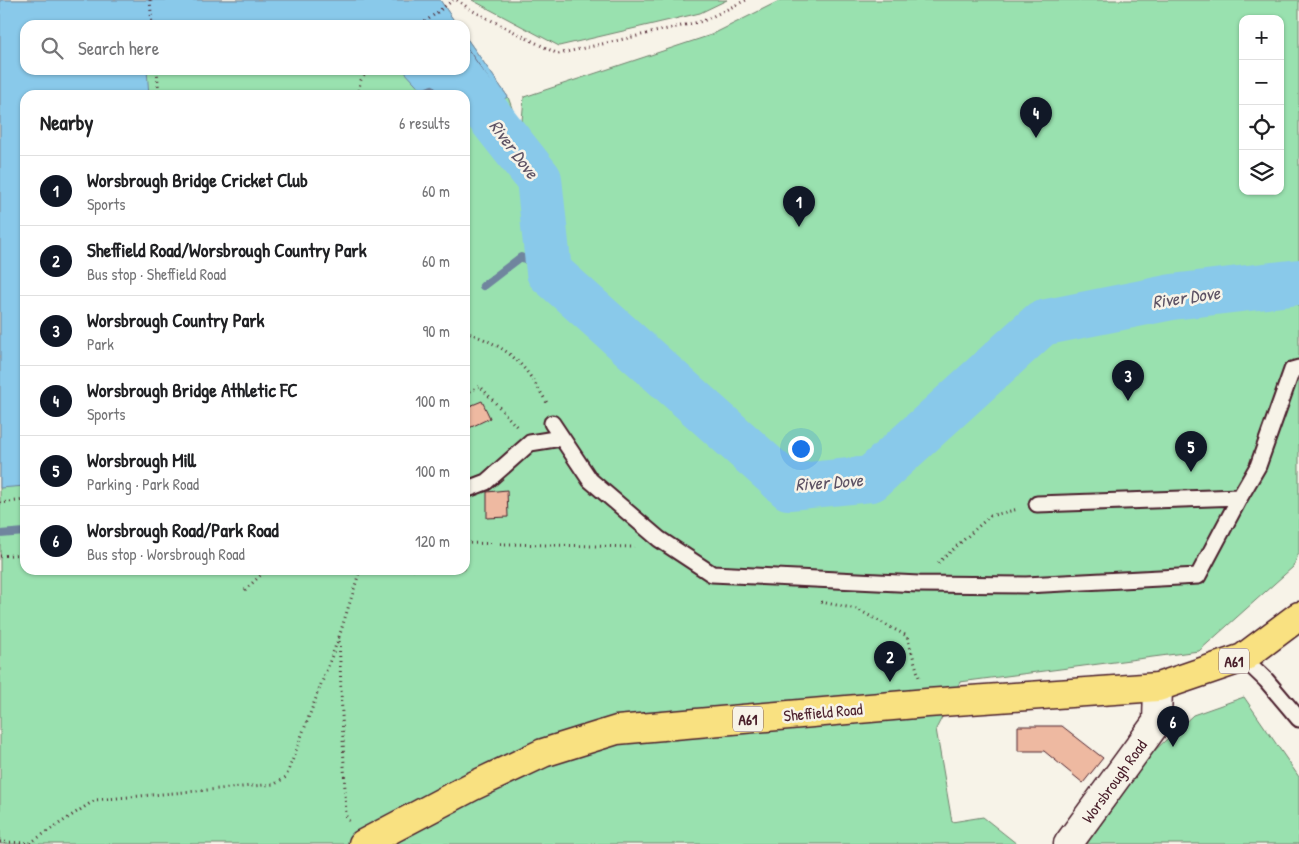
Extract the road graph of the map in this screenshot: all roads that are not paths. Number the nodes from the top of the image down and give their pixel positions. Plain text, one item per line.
1 (1299, 368) edge
2 (552, 424) road end
3 (560, 438) junction
4 (470, 488) edge
5 (1240, 497) junction
6 (1037, 504) road end
7 (1299, 616) edge
8 (1243, 658) junction
9 (1158, 687) junction
10 (1299, 719) edge
11 (356, 834) edge
12 (1068, 844) edge

1 - 5 lane
2 - 3 lane
3 - 4 lane
3 - 5 lane
5 - 6 lane
7 - 8 highway, A61
8 - 9 highway, A61
8 - 10 lane
9 - 11 highway, Sheffield Road / A61
9 - 12 street, Worsbrough Road

